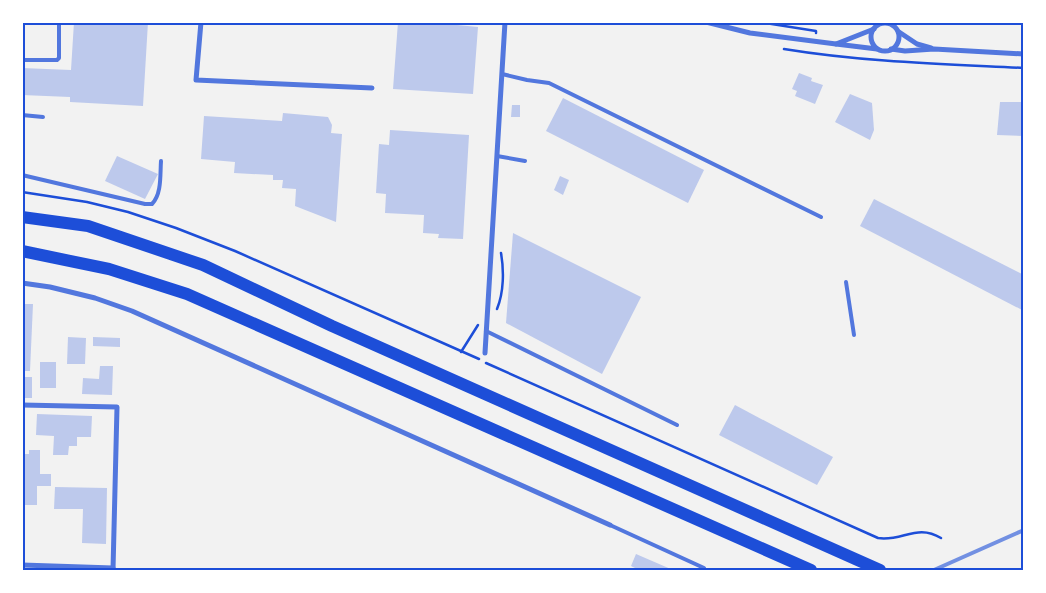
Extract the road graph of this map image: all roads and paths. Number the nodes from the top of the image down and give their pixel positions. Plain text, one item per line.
1 (59, 22) edge
2 (201, 22) edge
3 (505, 22) edge
4 (706, 22) edge
5 (759, 22) edge
6 (877, 26) edge
7 (895, 27) edge
8 (816, 31) dead end
9 (836, 44) junction
10 (878, 49) junction
11 (891, 49) junction
12 (934, 49) junction
13 (1024, 54) edge
14 (22, 60) edge
15 (502, 74) junction
16 (372, 88) dead end
17 (22, 115) edge
18 (43, 117) dead end
19 (497, 156) junction
20 (161, 160) dead end
21 (525, 161) dead end
22 (22, 176) edge
23 (22, 192) edge
24 (22, 217) edge
25 (821, 218) dead end
26 (22, 251) edge
27 (846, 282) dead end
28 (22, 283) edge
29 (486, 331) junction
30 (854, 335) dead end
31 (485, 353) dead end
32 (22, 405) edge
33 (677, 426) dead end
34 (610, 525) joint
35 (941, 538) dead end
36 (22, 566) edge
37 (704, 568) dead end
38 (113, 569) edge
39 (811, 570) edge
40 (880, 570) edge

1 - 14 lane
2 - 16 street
3 - 15 street
4 - 9 street
5 - 8 path
6 - 7 street
6 - 9 street
6 - 10 street
7 - 11 street
7 - 12 street
9 - 10 street
10 - 11 street
11 - 12 street
12 - 13 street
15 - 19 street
15 - 25 lane
17 - 18 lane
19 - 21 lane
19 - 29 street
20 - 22 lane
23 - 35 path
24 - 40 highway
26 - 39 highway
27 - 30 lane
28 - 34 street
29 - 31 street
29 - 33 lane
32 - 38 street
34 - 37 lane
36 - 38 street

